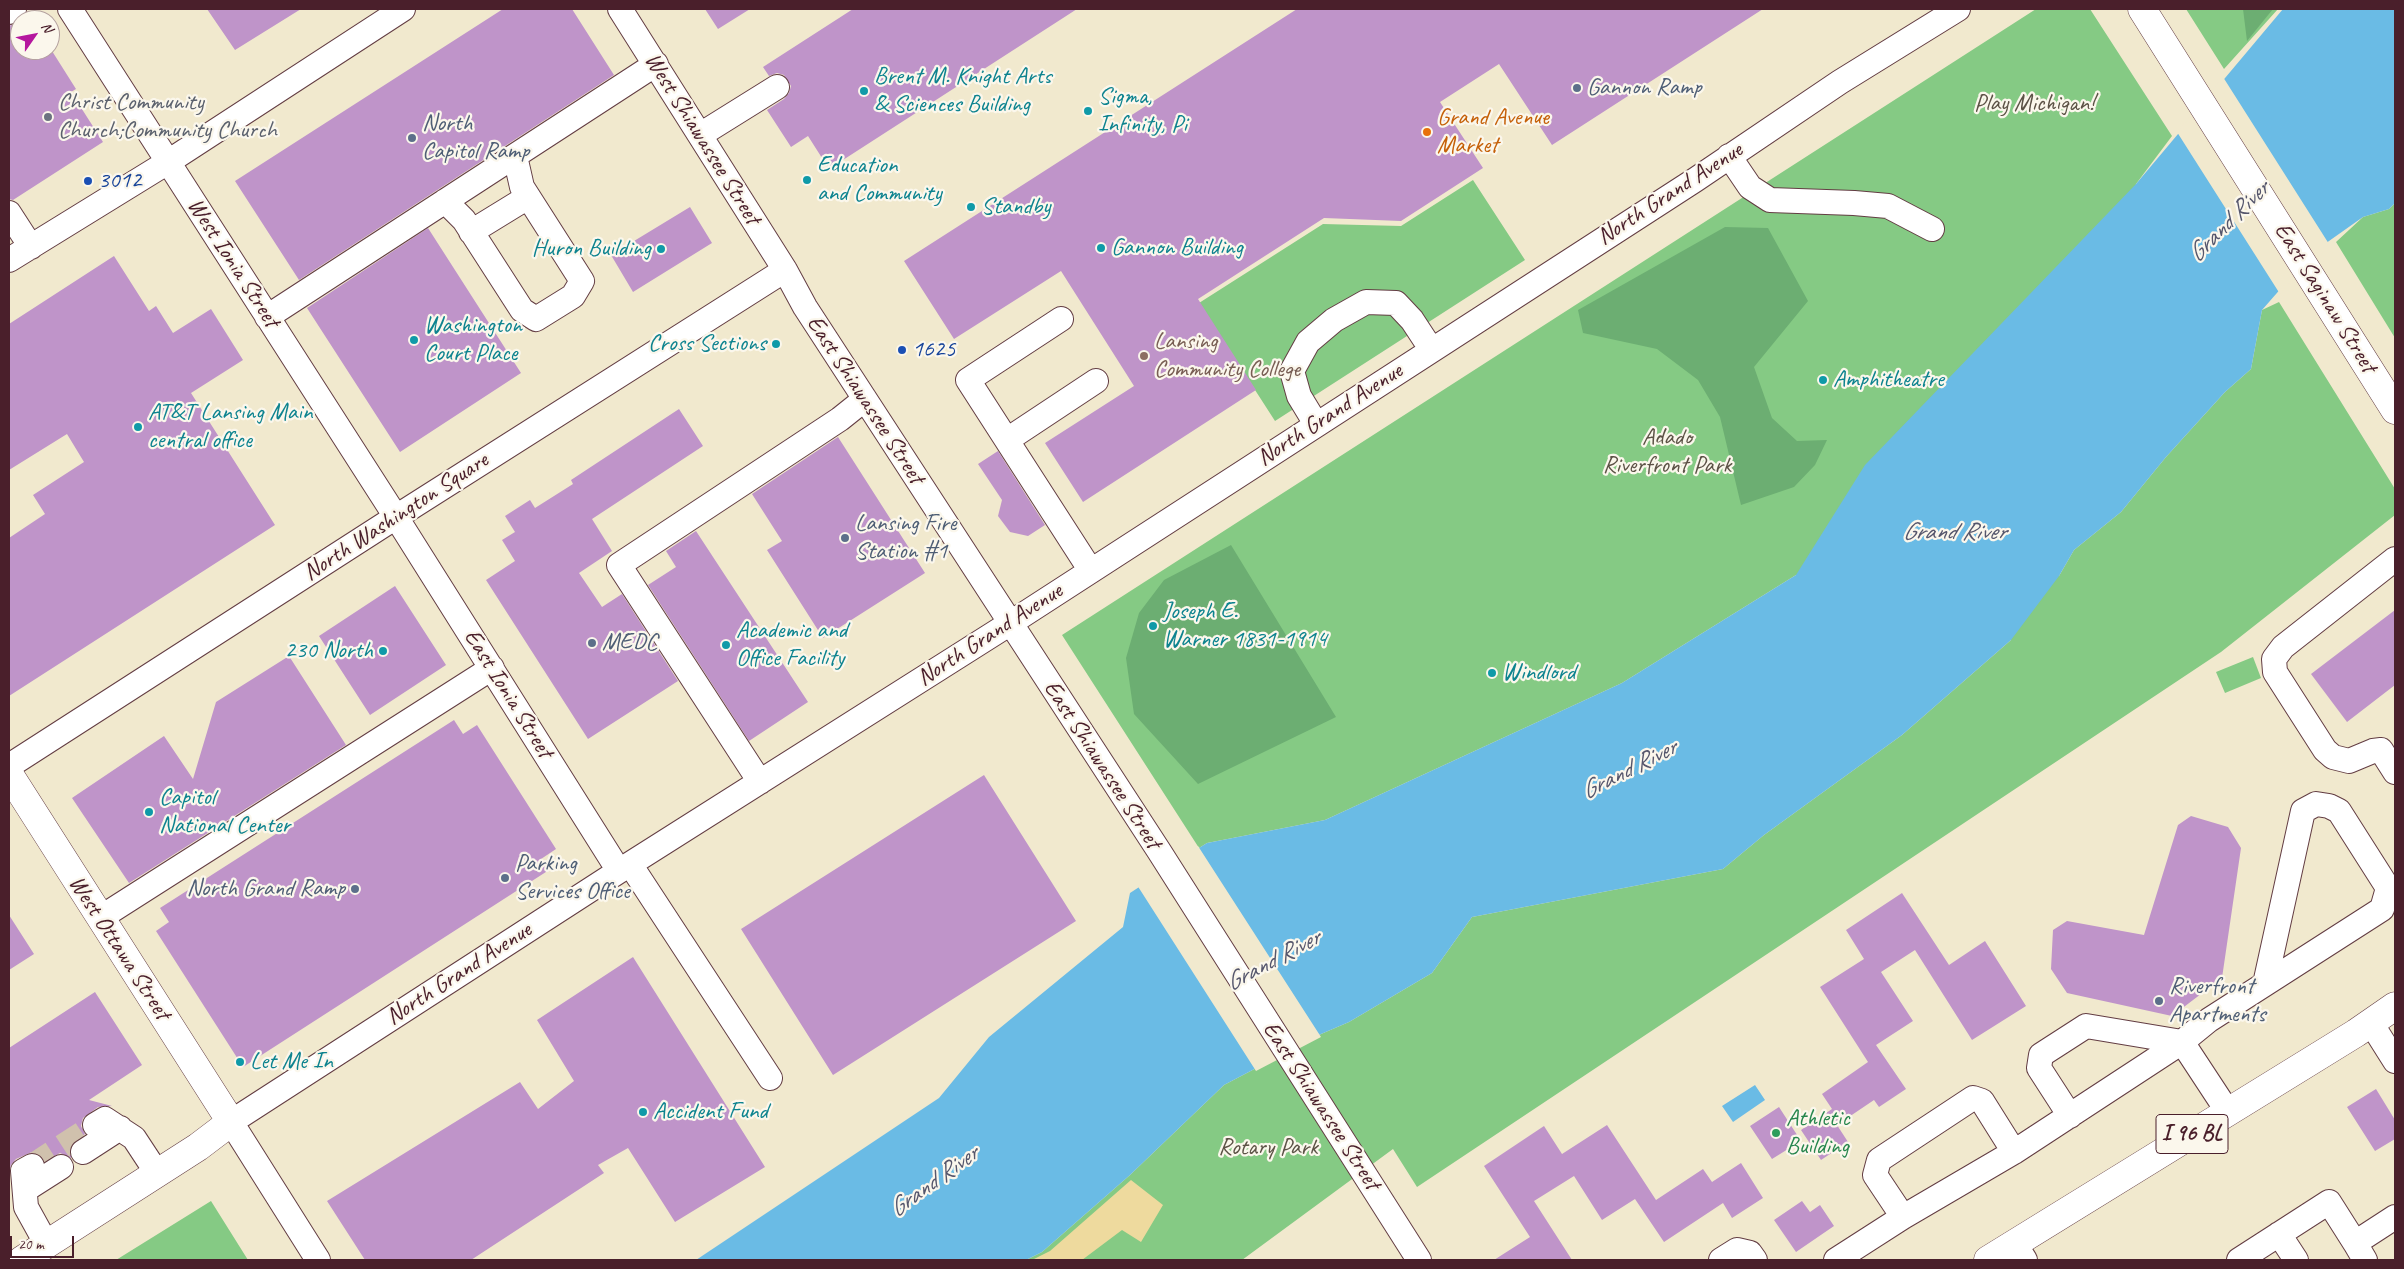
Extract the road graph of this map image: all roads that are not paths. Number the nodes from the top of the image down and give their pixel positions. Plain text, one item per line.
1 (14, 9) edge
2 (70, 9) edge
3 (403, 9) edge
4 (620, 9) edge
5 (1958, 9) edge
6 (2142, 9) edge
7 (9, 12) edge
8 (656, 64) junction
9 (776, 87) dead end
10 (700, 136) junction
11 (515, 156) junction
12 (1730, 156) junction
13 (168, 162) junction
14 (528, 197) junction
15 (445, 201) junction
16 (9, 213) edge
17 (1932, 229) dead end
18 (471, 232) junction
19 (31, 247) junction
20 (9, 260) edge
21 (785, 270) junction
22 (267, 317) junction
23 (1061, 319) dead end
24 (1432, 349) junction
25 (1096, 381) dead end
26 (865, 399) junction
27 (2393, 401) edge
28 (1316, 424) junction
29 (1007, 440) junction
30 (396, 517) junction
31 (2395, 558) edge
32 (1090, 571) junction
33 (1009, 624) junction
34 (492, 668) junction
35 (9, 766) edge
36 (2395, 772) edge
37 (9, 774) edge
38 (760, 782) junction
39 (625, 867) junction
40 (100, 918) junction
41 (2265, 984) junction
42 (2395, 1006) edge
43 (2370, 1023) junction
44 (2182, 1042) junction
45 (2395, 1062) edge
46 (770, 1078) dead end
47 (2228, 1112) junction
48 (2070, 1116) junction
49 (231, 1122) junction
50 (95, 1125) tunnel mouth
51 (120, 1128) junction
52 (83, 1152) dead end
53 (2014, 1152) junction
54 (32, 1166) tunnel mouth
55 (61, 1167) dead end
56 (157, 1173) junction
57 (25, 1190) junction
58 (1903, 1217) junction
59 (2395, 1217) edge
60 (2279, 1234) junction
61 (47, 1244) junction
62 (2020, 1252) edge
63 (2360, 1252) edge
64 (1839, 1259) edge
65 (22, 1260) edge
66 (318, 1260) edge
67 (1419, 1260) edge
68 (1721, 1260) edge
69 (1755, 1260) edge
70 (1988, 1260) edge
71 (2239, 1260) edge
72 (2296, 1260) edge

1 - 7 street
2 - 13 street, West Ionia Street
3 - 13 street
4 - 8 street, West Shiawassee Street
5 - 12 street, North Grand Avenue
6 - 27 main road, East Saginaw Street
8 - 10 street, West Shiawassee Street
8 - 11 street
9 - 10 street
10 - 21 street, West Shiawassee Street
11 - 14 street
11 - 15 street
12 - 17 street
12 - 24 street, North Grand Avenue
13 - 19 street
13 - 22 street, West Ionia Street
14 - 18 street
14 - 18 street
15 - 18 street
15 - 22 street
16 - 19 street
19 - 20 street
21 - 26 street, East Shiawassee Street
21 - 30 street, North Washington Square
22 - 30 street, West Ionia Street
23 - 29 street
24 - 28 street, North Grand Avenue
24 - 28 street
25 - 29 street
26 - 33 street, East Shiawassee Street
26 - 38 street
28 - 32 street, North Grand Avenue
29 - 32 street
30 - 34 street, East Ionia Street
30 - 35 street, North Washington Square
31 - 36 street
32 - 33 street, North Grand Avenue
33 - 38 street, North Grand Avenue
33 - 67 street, East Shiawassee Street
34 - 39 street, East Ionia Street
34 - 40 street
37 - 40 main road, West Ottawa Street
38 - 39 street, North Grand Avenue
39 - 46 street, East Ionia Street
39 - 49 street, North Grand Avenue
40 - 49 main road, West Ottawa Street
41 - 41 street
41 - 44 street
42 - 43 main road, I 96 BL
43 - 45 street
43 - 47 main road, I 96 BL
44 - 47 street
44 - 48 street
44 - 48 street
47 - 62 main road, I 96 BL
48 - 53 street
49 - 56 main road, North Grand Avenue
49 - 66 street
50 - 51 street
51 - 52 street
51 - 56 street
53 - 58 street
53 - 58 street
54 - 57 street
55 - 57 street
56 - 61 main road, North Grand Avenue
57 - 61 street
58 - 64 street
59 - 63 street
60 - 63 street
60 - 71 street
60 - 72 street
61 - 65 main road, North Grand Avenue
62 - 70 main road, I 96 BL
68 - 69 street

